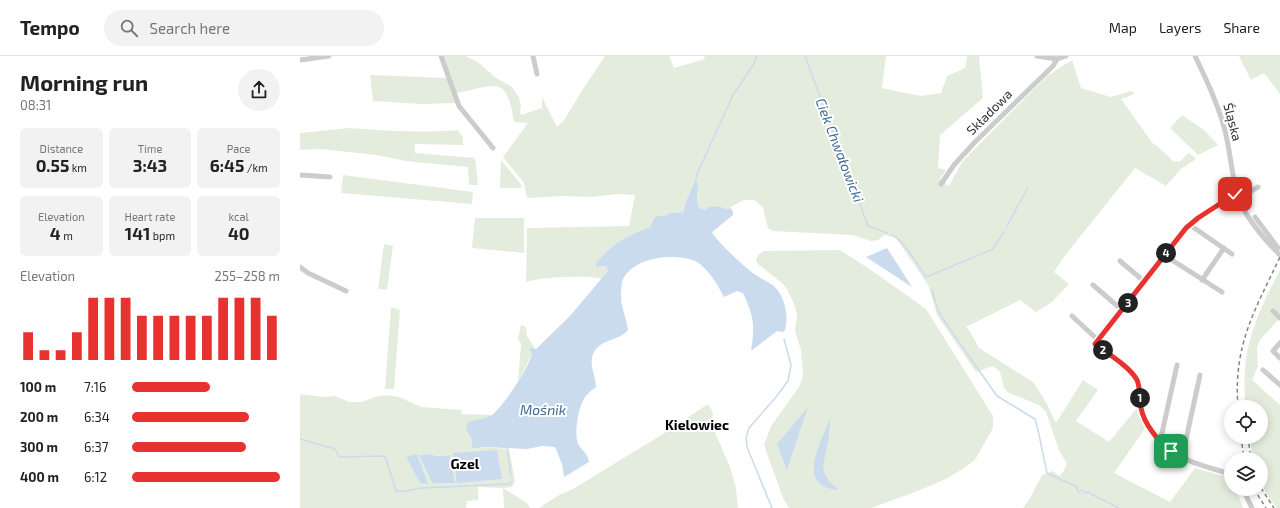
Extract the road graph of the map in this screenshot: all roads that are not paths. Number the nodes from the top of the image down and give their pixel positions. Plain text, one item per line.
1 (329, 56) edge
2 (441, 56) edge
3 (533, 56) edge
4 (1037, 56) edge
5 (1066, 56) edge
6 (1195, 56) edge
7 (1056, 59) junction
8 (300, 60) edge
9 (537, 74) dead end
10 (493, 148) dead end
11 (300, 175) edge
12 (330, 177) dead end
13 (941, 184) dead end
14 (1258, 187) dead end
15 (1238, 196) junction
16 (1255, 217) dead end
17 (1190, 225) junction
18 (1224, 248) junction
19 (1275, 250) junction
20 (1232, 254) dead end
21 (1164, 255) junction
22 (1280, 255) edge
23 (1120, 261) dead end
24 (300, 267) edge
25 (1202, 280) junction
26 (1145, 282) junction
27 (1092, 285) dead end
28 (346, 291) dead end
29 (1222, 292) dead end
30 (1122, 310) junction
31 (1273, 311) dead end
32 (1072, 316) dead end
33 (1280, 318) edge
34 (1098, 340) junction
35 (1280, 343) edge
36 (1280, 358) edge
37 (1178, 365) dead end
38 (1263, 370) dead end
39 (1200, 375) dead end
40 (1279, 382) edge
41 (1158, 438) junction
42 (1182, 458) junction
43 (1224, 472) edge
44 (1246, 496) edge
45 (1252, 508) edge

1 - 8 street
2 - 10 street
3 - 9 street
4 - 7 street
5 - 7 street
6 - 15 street, Śląska
7 - 13 street, Składowa
11 - 12 street
14 - 15 street
15 - 17 street
15 - 19 street, Śląska
16 - 19 street, Śląska
17 - 18 street
17 - 21 street
18 - 20 street
18 - 25 street
19 - 22 street, Śląska
21 - 25 street
21 - 26 street
23 - 26 street
24 - 28 street
25 - 29 street
26 - 30 street
27 - 30 street
30 - 34 street
31 - 33 street
32 - 34 street
34 - 41 street
35 - 36 street
37 - 41 street
38 - 40 street
39 - 42 street
41 - 42 street
42 - 43 street
44 - 45 street

